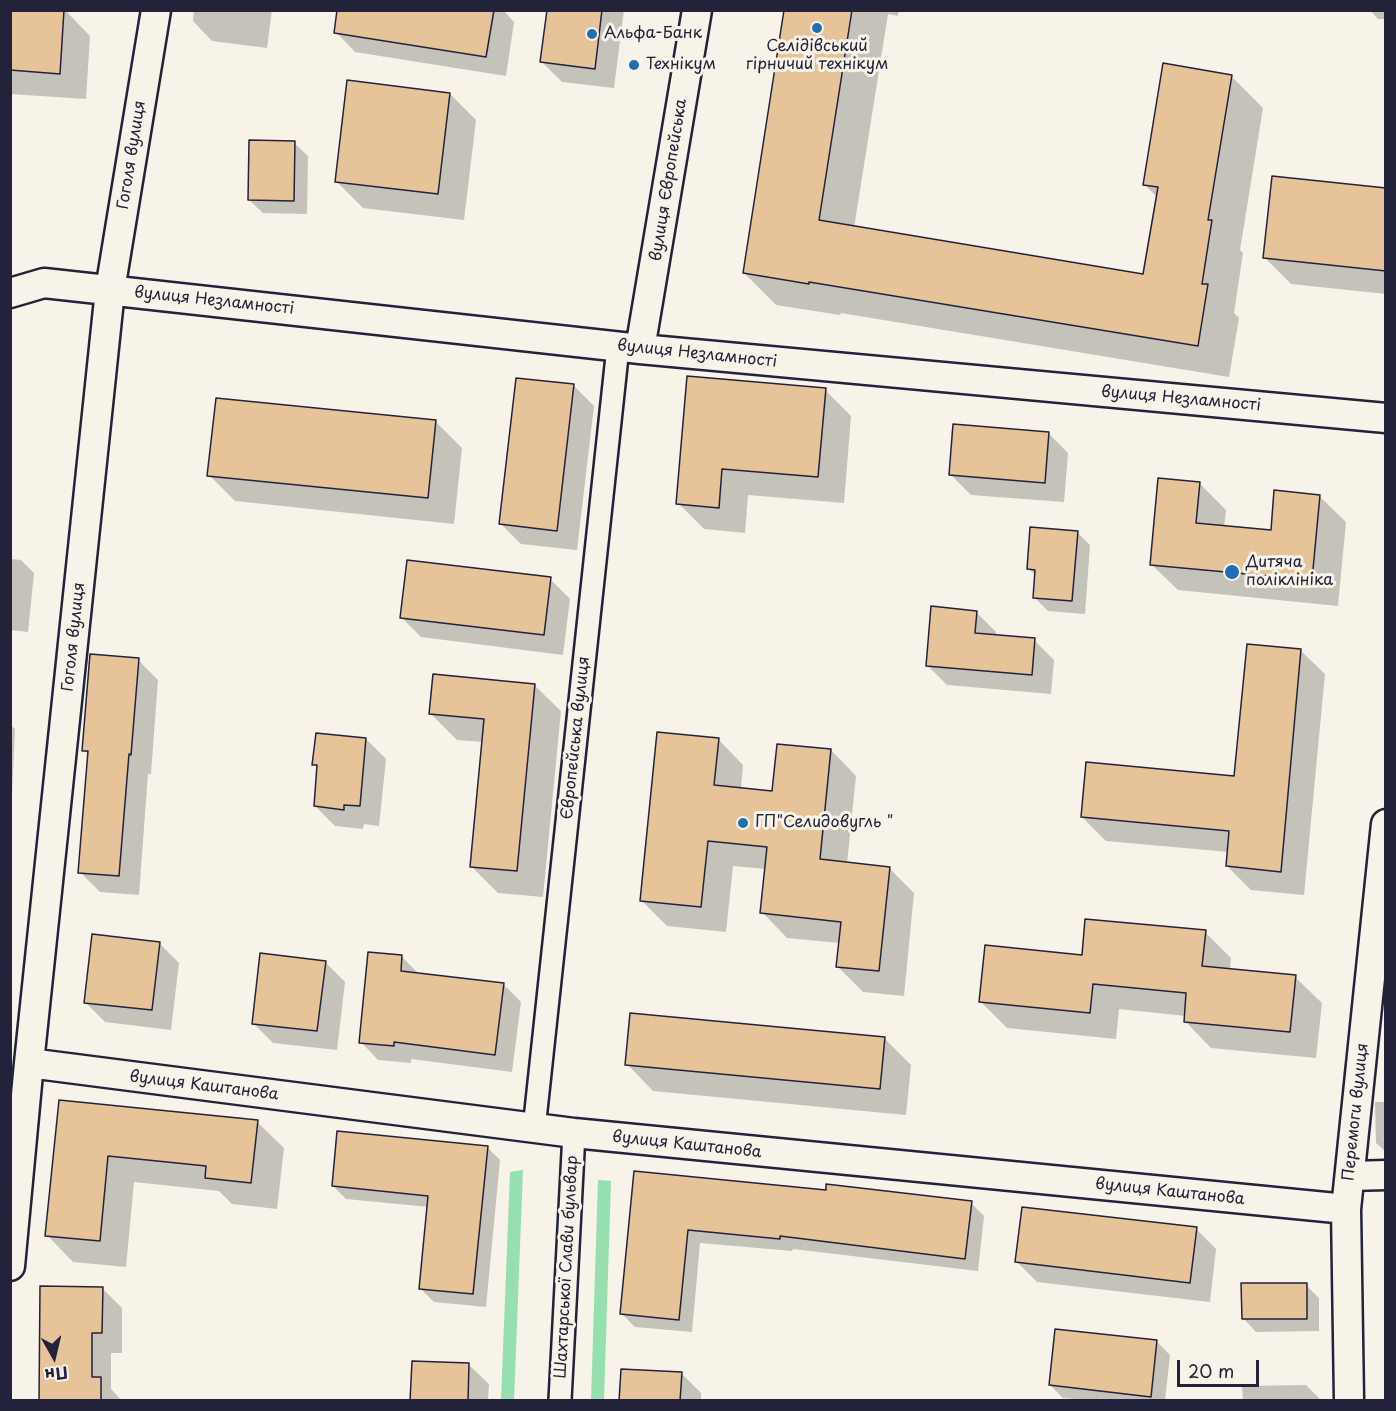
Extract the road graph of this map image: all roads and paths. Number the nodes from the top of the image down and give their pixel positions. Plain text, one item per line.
1 (156, 10) edge
2 (697, 10) edge
3 (110, 290) junction
4 (10, 293) edge
5 (629, 348) junction
6 (1386, 418) edge
7 (1386, 824) edge
8 (29, 1063) junction
9 (534, 1129) junction
10 (574, 1133) junction
11 (1386, 1175) edge
12 (1350, 1176) junction
13 (1346, 1209) junction
14 (10, 1266) edge
15 (560, 1401) edge
16 (1349, 1401) edge

1 - 3 street, Гоголя вулиця
2 - 5 street, вулиця Європейська
3 - 4 street, вулиця Незламності
3 - 5 street, вулиця Незламності
3 - 8 street, Гоголя вулиця
5 - 6 street, вулиця Незламності
5 - 9 street, Європейська вулиця
7 - 12 street, Перемоги вулиця
8 - 9 street, вулиця Каштанова
8 - 14 street, Гоголя вулиця
9 - 10 street, вулиця Каштанова
10 - 13 street, вулиця Каштанова
10 - 15 street, Шахтарської Слави бульвар
11 - 12 street
12 - 13 street, Перемоги вулиця
13 - 16 street, Перемоги вулиця

